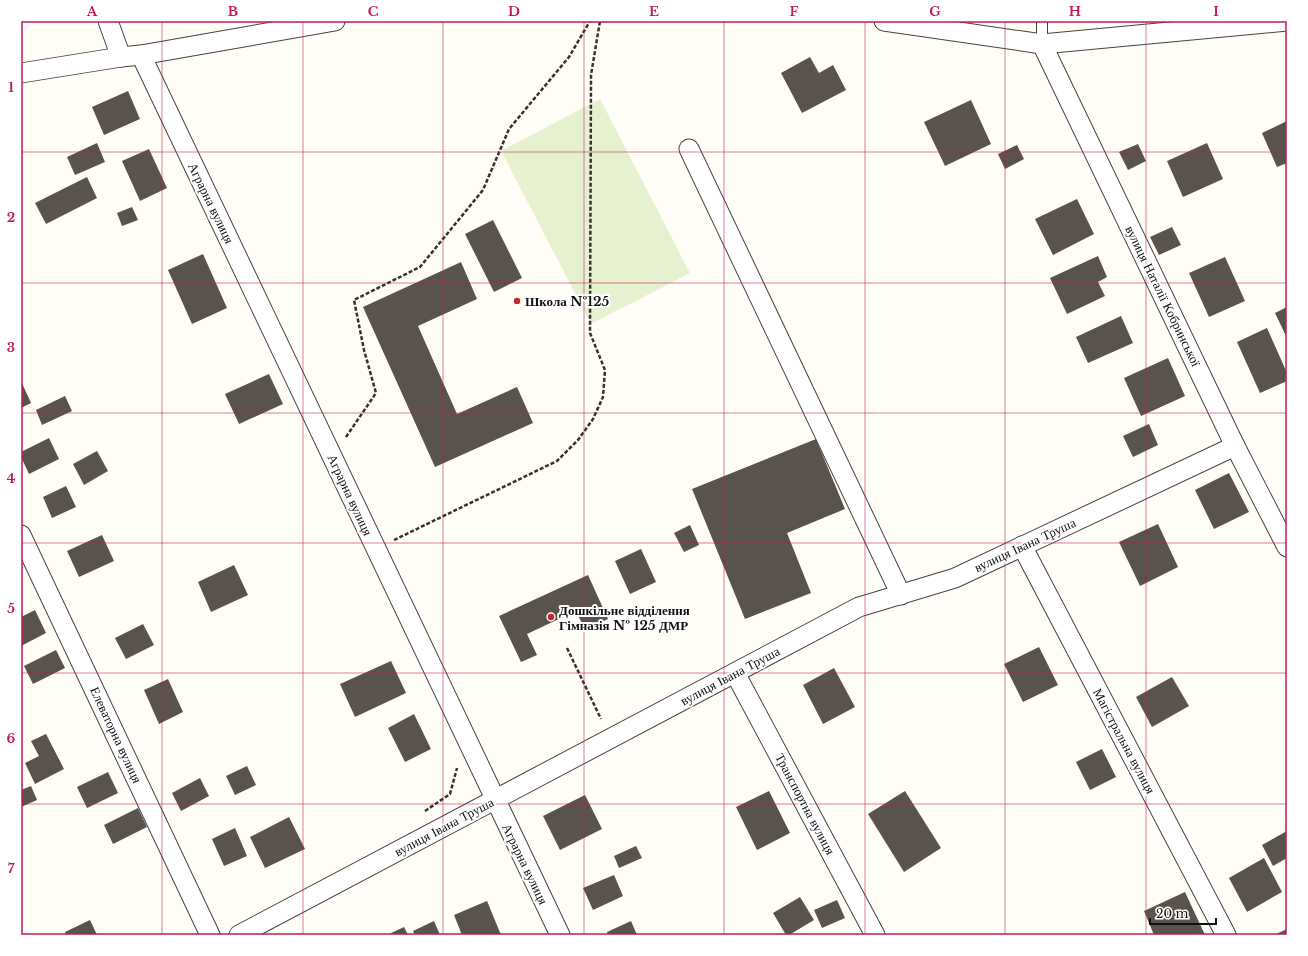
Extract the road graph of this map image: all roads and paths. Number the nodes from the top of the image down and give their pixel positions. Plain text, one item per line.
1 (108, 21) edge
2 (335, 21) edge
3 (590, 21) edge
4 (600, 21) edge
5 (884, 21) edge
6 (1042, 21) edge
7 (1287, 21) edge
8 (1042, 44) junction
9 (141, 55) junction
10 (121, 57) junction
11 (21, 73) edge
12 (689, 149) dead end
13 (1234, 446) junction
14 (333, 457) junction
15 (21, 535) edge
16 (1022, 546) junction
17 (1287, 547) edge
18 (376, 549) junction
19 (901, 595) junction
20 (567, 648) dead end
21 (734, 673) junction
22 (465, 737) junction
23 (611, 739) junction
24 (495, 800) junction
25 (420, 815) dead end
26 (210, 935) edge
27 (239, 935) edge
28 (560, 935) edge
29 (875, 935) edge
30 (1226, 935) edge

1 - 10 street
2 - 9 street
3 - 14 path
4 - 18 path
5 - 8 street
6 - 8 lane
7 - 8 street
8 - 13 street, вулиця Наталії Кобринської
9 - 10 street
9 - 14 street, Аграрна вулиця
10 - 11 street
12 - 19 street
13 - 16 street, вулиця Івана Труша
13 - 17 street, вулиця Наталії Кобринської
14 - 18 street, Аграрна вулиця
15 - 26 street, Елеваторна вулиця
16 - 19 street, вулиця Івана Труша
16 - 30 street, Магістральна вулиця
18 - 22 street, Аграрна вулиця
19 - 21 street, вулиця Івана Труша
20 - 23 path
21 - 23 street, вулиця Івана Труша
21 - 29 street, Транспортна вулиця
22 - 24 street, Аграрна вулиця
22 - 25 path
23 - 24 street, вулиця Івана Труша
24 - 27 street, вулиця Івана Труша
24 - 28 street, Аграрна вулиця

